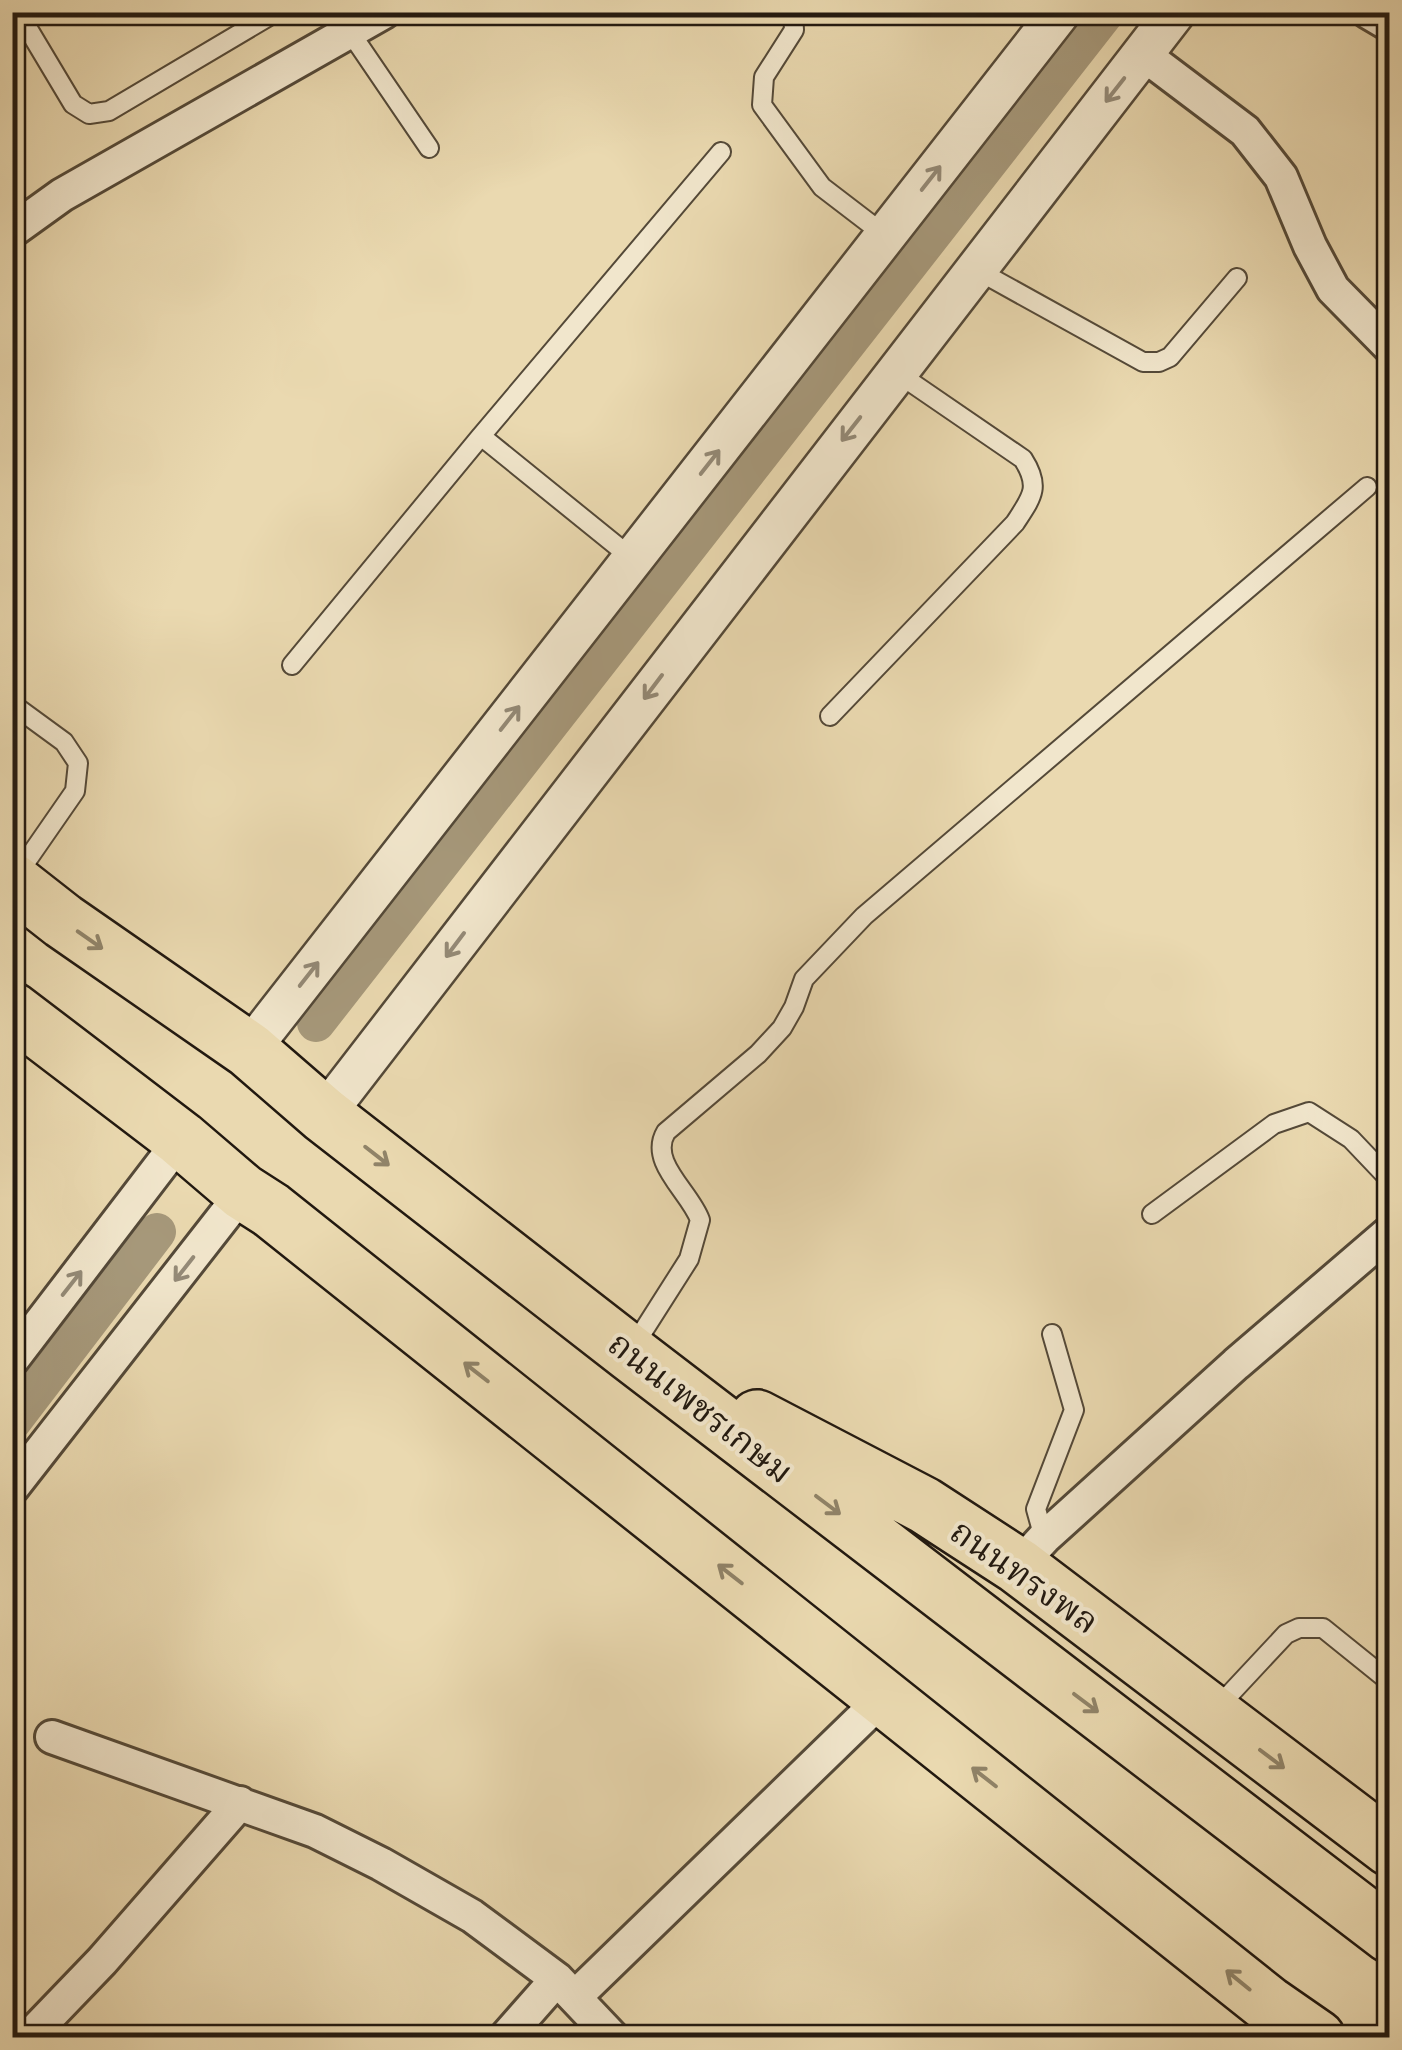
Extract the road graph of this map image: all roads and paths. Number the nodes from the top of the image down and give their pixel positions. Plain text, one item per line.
1 (18, 12) edge
2 (276, 12) edge
3 (384, 12) edge
4 (793, 12) edge
5 (1060, 12) edge
6 (1175, 12) edge
7 (1368, 12) edge
8 (1390, 25) edge
9 (350, 32) junction
10 (1143, 54) junction
11 (429, 148) dead end
12 (721, 152) dead end
13 (12, 231) edge
14 (887, 236) junction
15 (975, 269) junction
16 (1237, 278) dead end
17 (1390, 347) edge
18 (896, 372) junction
19 (481, 436) junction
20 (1366, 487) dead end
21 (634, 560) junction
22 (292, 665) dead end
23 (12, 704) edge
24 (830, 716) dead end
25 (12, 881) edge
26 (12, 1010) edge
27 (249, 1050) junction
28 (324, 1115) junction
29 (181, 1139) junction
30 (1390, 1180) edge
31 (243, 1192) junction
32 (1152, 1214) dead end
33 (1390, 1232) edge
34 (1052, 1334) dead end
35 (630, 1353) junction
36 (12, 1360) edge
37 (12, 1488) edge
38 (1031, 1552) junction
39 (1390, 1682) edge
40 (884, 1698) junction
41 (1212, 1713) junction
42 (52, 1737) dead end
43 (240, 1803) junction
44 (1388, 1843) edge
45 (1390, 1935) edge
46 (566, 1988) junction
47 (28, 2038) edge
48 (505, 2038) edge
49 (613, 2038) edge
50 (1317, 2038) edge

1 - 2 lane
3 - 9 street
4 - 14 lane
14 -> 5 street
6 - 10 street
7 - 8 street
9 - 11 lane
9 - 13 street
10 -> 15 street
10 - 17 street
12 - 19 lane
21 -> 14 street
15 - 16 lane
15 - 18 street
18 - 24 lane
18 -> 28 street
19 - 21 lane
19 - 22 lane
20 - 35 lane
27 -> 21 street
23 - 25 lane
25 -> 27 highway, ถนนเพชรเกษม
26 - 29 highway
27 - 28 highway, ถนนเพชรเกษม
28 -> 35 highway, ถนนเพชรเกษม
29 - 31 highway
36 -> 29 street
30 - 32 lane
31 -> 37 street
40 -> 31 highway
33 - 38 street
34 - 38 lane
35 - 38 highway, ถนนทรงพล
35 -> 45 highway, ถนนเพชรเกษม
38 - 41 highway, ถนนทรงพล
39 - 41 lane
40 - 46 street
50 -> 40 highway
41 -> 44 highway, ถนนทรงพล
42 - 43 street
43 - 46 street
43 - 47 street
46 - 48 street
46 - 49 street

